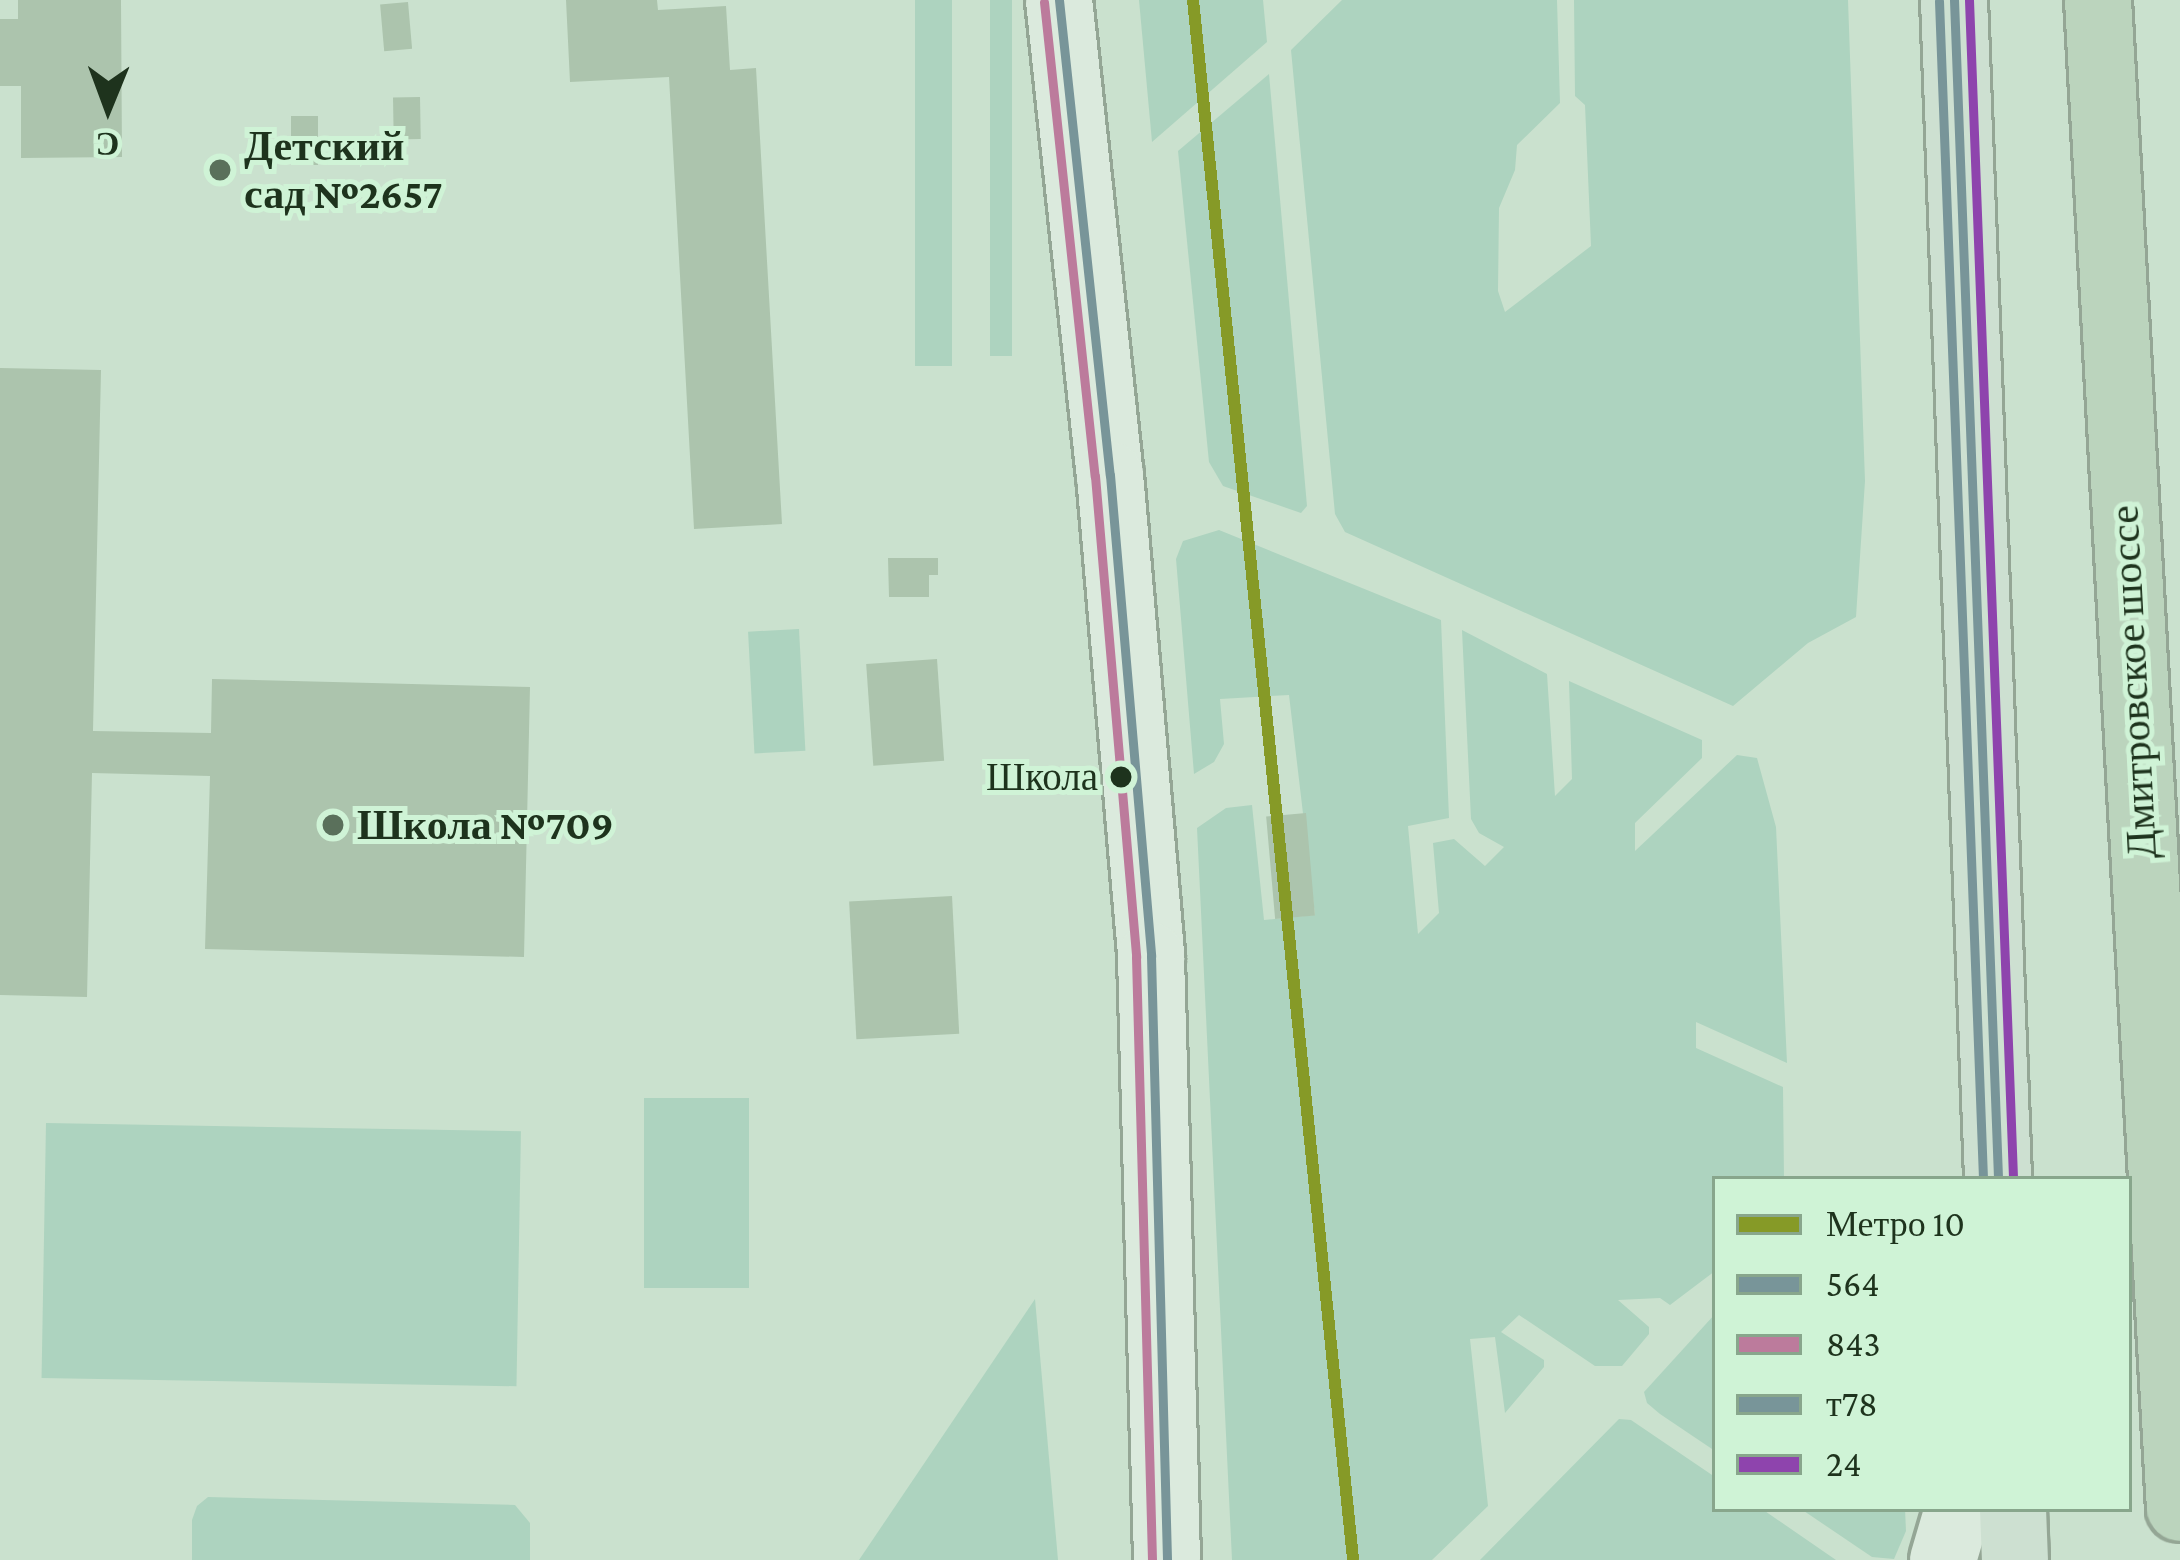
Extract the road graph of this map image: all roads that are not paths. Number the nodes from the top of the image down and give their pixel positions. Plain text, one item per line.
1 (1059, 0) edge
2 (1954, 0) edge
3 (1983, 0) edge
4 (2098, 0) edge
5 (1958, 151) junction
6 (1998, 1176) edge
7 (2180, 1508) edge
8 (1957, 1512) edge
9 (2012, 1512) edge
10 (1167, 1560) edge
11 (1943, 1560) edge
12 (2014, 1560) edge

1 - 10 street
2 - 5 main road
3 - 5 main road
4 - 7 highway, Дмитровское шоссе
5 - 6 main road
8 - 11 street
9 - 12 main road

